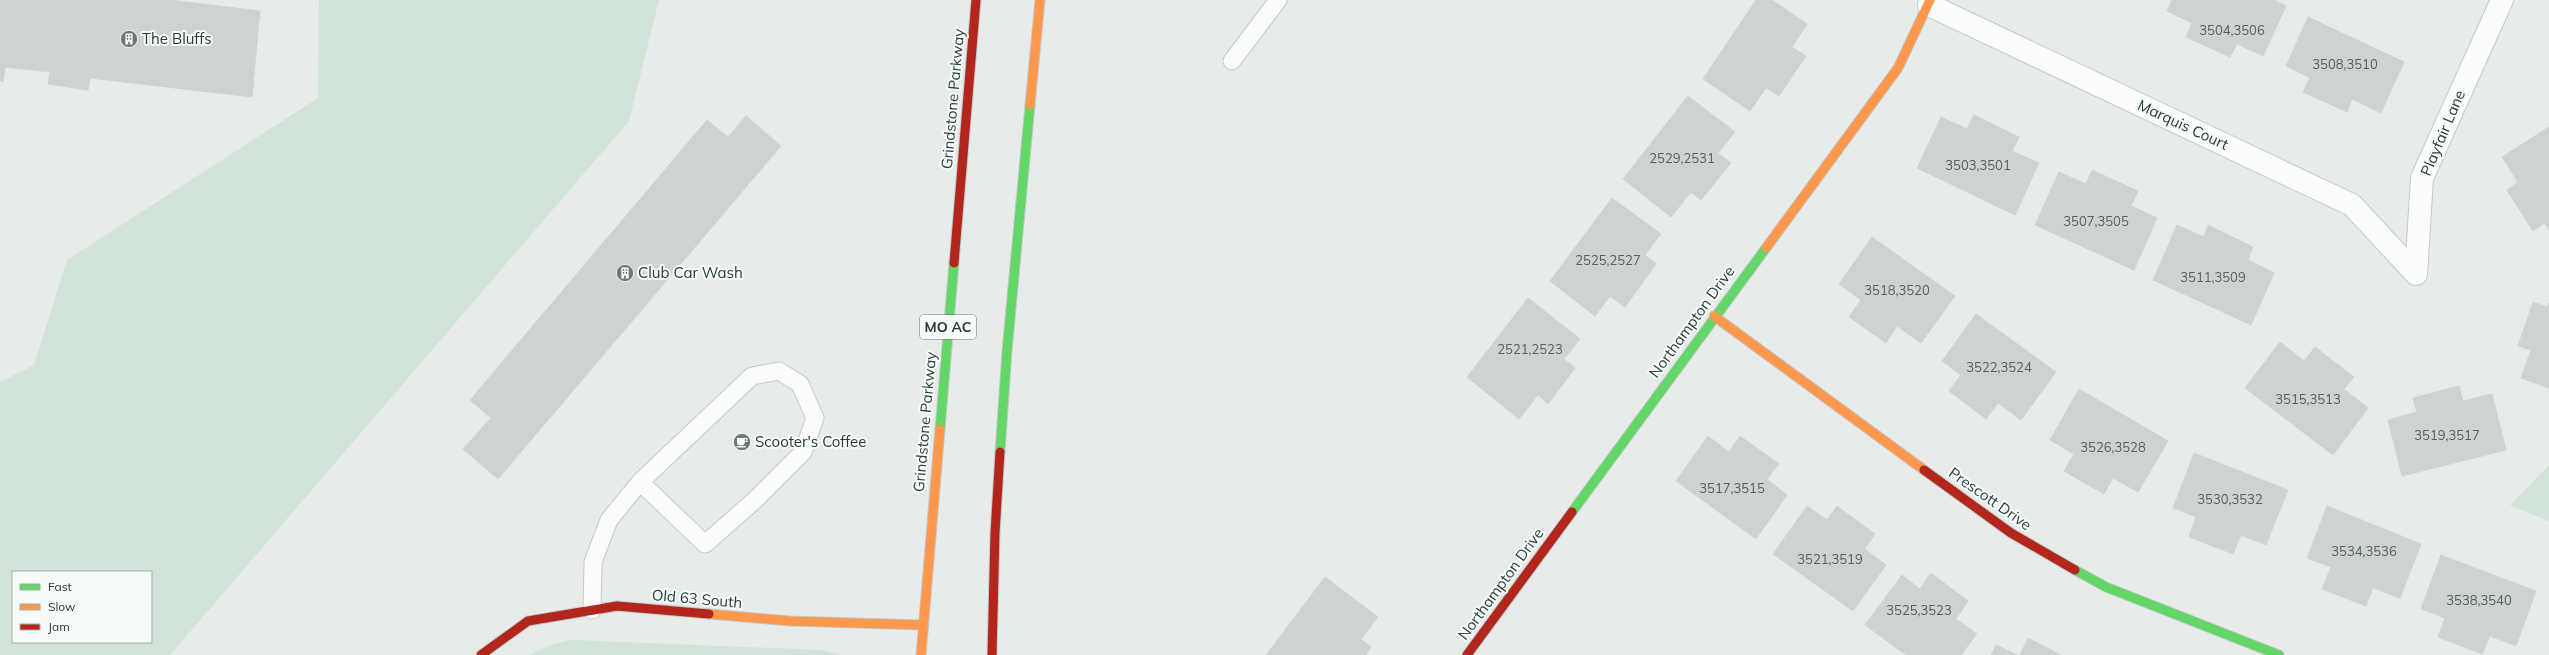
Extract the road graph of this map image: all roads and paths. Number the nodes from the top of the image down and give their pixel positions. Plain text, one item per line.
1 (976, 0) edge
2 (1040, 0) edge
3 (1278, 0) edge
4 (2502, 0) edge
5 (1930, 3) edge
6 (1232, 61) dead end
7 (2416, 274) joint
8 (1714, 316) junction
9 (640, 482) junction
10 (592, 610) junction
11 (922, 625) junction
12 (2258, 651) edge
13 (481, 655) edge
14 (921, 655) edge
15 (992, 655) edge
16 (1467, 655) edge
17 (2279, 655) edge

1 - 11 street, Grindstone Parkway / MO AC
2 - 15 street
3 - 6 lane
4 - 7 street, Playfair Lane
5 - 7 street, Marquis Court
5 - 8 street, Northampton Drive
8 - 12 street, Prescott Drive
8 - 16 street, Northampton Drive
9 - 9 lane
9 - 10 lane
10 - 11 street, Old 63 South
10 - 13 street, Old 63 South
11 - 14 street, Grindstone Parkway / MO AC
12 - 17 street, Prescott Drive

